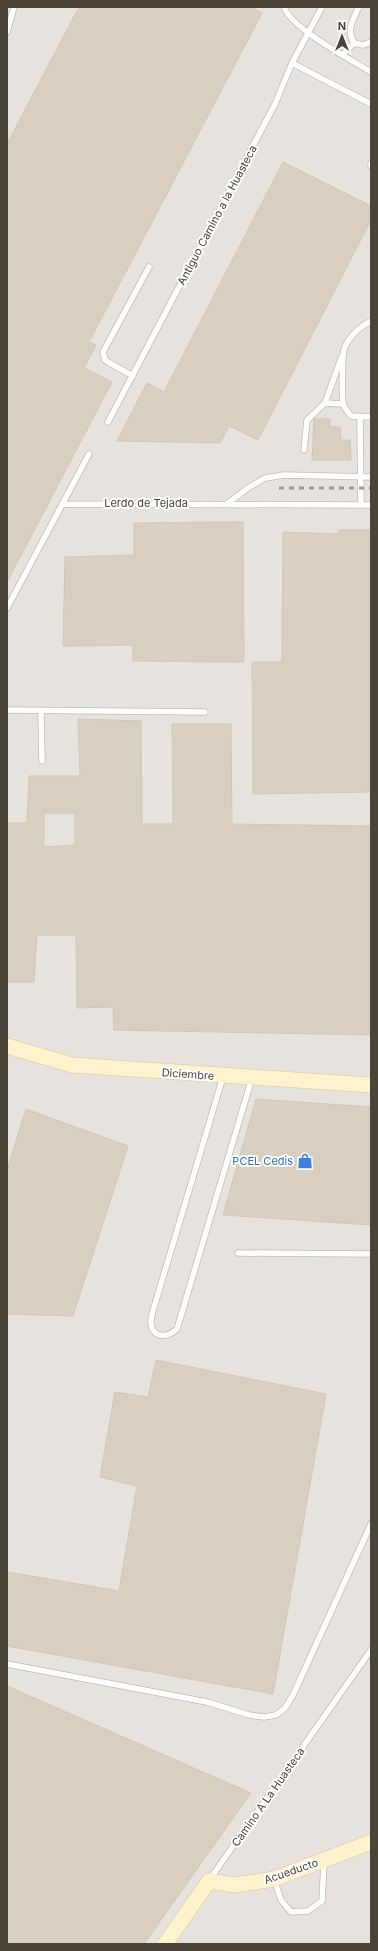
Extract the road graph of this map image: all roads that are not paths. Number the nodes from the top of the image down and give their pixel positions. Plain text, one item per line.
1 (14, 7) edge
2 (284, 7) edge
3 (322, 7) edge
4 (360, 7) edge
5 (7, 32) edge
6 (309, 33) junction
7 (371, 42) edge
8 (354, 43) junction
9 (343, 54) junction
10 (292, 63) junction
11 (371, 72) edge
12 (371, 104) edge
13 (149, 267) dead end
14 (371, 321) edge
15 (344, 350) junction
16 (133, 376) junction
17 (324, 403) junction
18 (343, 404) junction
19 (360, 418) junction
20 (371, 418) edge
21 (108, 422) dead end
22 (304, 450) dead end
23 (89, 454) dead end
24 (361, 476) junction
25 (371, 476) edge
26 (228, 503) junction
27 (63, 504) junction
28 (360, 505) junction
29 (371, 505) edge
30 (7, 608) edge
31 (7, 710) edge
32 (41, 711) junction
33 (205, 712) dead end
34 (42, 761) dead end
35 (7, 1046) edge
36 (223, 1077) junction
37 (252, 1078) junction
38 (371, 1085) edge
39 (238, 1253) dead end
40 (371, 1254) edge
41 (371, 1524) edge
42 (369, 1536) edge
43 (371, 1650) edge
44 (7, 1664) edge
45 (371, 1842) edge
46 (324, 1860) junction
47 (274, 1879) junction
48 (209, 1881) junction
49 (165, 1944) edge

1 - 5 lane
2 - 6 lane
3 - 6 lane, Antiguo Camino a la Huasteca
4 - 8 lane
6 - 9 lane
6 - 10 lane, Antiguo Camino a la Huasteca
7 - 8 lane
8 - 9 lane
9 - 11 lane
10 - 12 lane
10 - 16 lane, Antiguo Camino a la Huasteca
13 - 16 lane
14 - 15 lane
15 - 17 lane
15 - 18 lane
16 - 21 lane, Antiguo Camino a la Huasteca
17 - 18 lane
17 - 22 lane
18 - 19 lane
19 - 20 lane
19 - 24 lane
23 - 27 lane
24 - 25 lane
24 - 26 lane
24 - 28 lane
26 - 27 lane, Lerdo de Tejada
26 - 28 lane, Lerdo de Tejada
27 - 30 lane
28 - 29 lane, Lerdo de Tejada
31 - 32 lane
32 - 33 lane
32 - 34 lane
35 - 36 street, Diciembre
36 - 37 street, Diciembre
36 - 37 lane
37 - 38 street, Diciembre
39 - 40 lane
41 - 42 lane
42 - 44 lane
43 - 48 lane, Camino A La Huasteca
45 - 46 street, Acueducto
46 - 47 street, Acueducto
46 - 47 lane
47 - 48 street, Acueducto
48 - 49 street, Camino A La Huasteca

